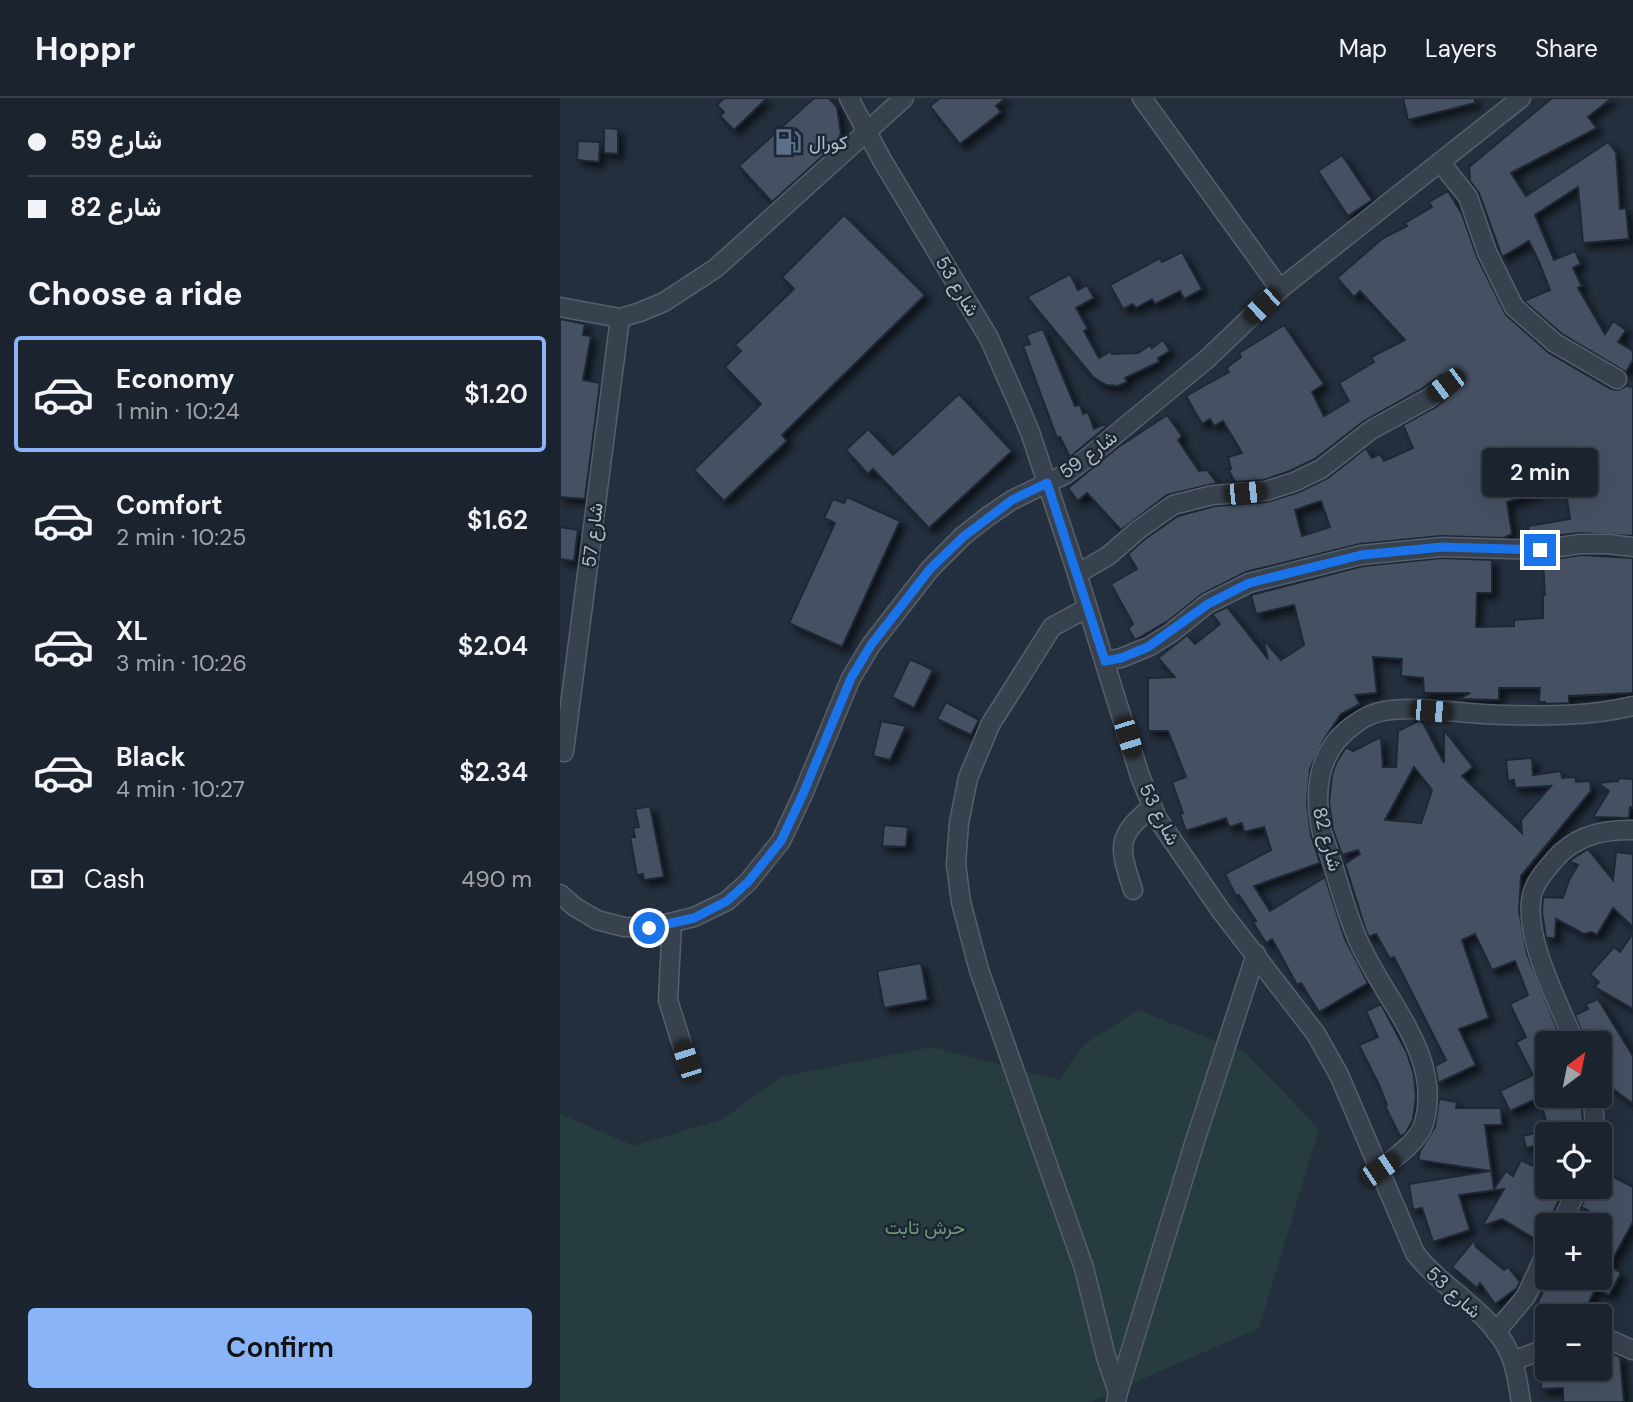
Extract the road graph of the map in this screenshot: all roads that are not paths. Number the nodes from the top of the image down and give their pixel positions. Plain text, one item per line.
1 (849, 98) edge
2 (904, 98) edge
3 (1142, 98) edge
4 (1521, 98) edge
5 (867, 131) junction
6 (1440, 162) junction
7 (1280, 289) junction
8 (560, 307) edge
9 (620, 318) junction
10 (1617, 379) dead end
11 (1446, 385) dead end
12 (1047, 483) junction
13 (1633, 547) edge
14 (1077, 574) junction
15 (1087, 608) junction
16 (1105, 661) junction
17 (1633, 706) edge
18 (564, 752) dead end
19 (1152, 807) junction
20 (1633, 830) edge
21 (1133, 890) dead end
22 (560, 894) edge
23 (672, 923) junction
24 (1256, 954) junction
25 (1570, 1031) edge
26 (687, 1061) dead end
27 (1380, 1169) junction
28 (1535, 1277) edge
29 (1496, 1332) junction
30 (1633, 1335) edge
31 (1612, 1338) edge
32 (1612, 1342) edge
33 (1633, 1350) edge
34 (1535, 1353) edge
35 (1513, 1361) junction
36 (1117, 1397) edge
37 (1521, 1402) edge

1 - 5 street, شارع 53
2 - 5 street
3 - 7 street
4 - 6 street, شارع 59
5 - 9 street
5 - 12 street, شارع 53
6 - 7 street, شارع 59
6 - 10 street
7 - 12 street, شارع 59
8 - 9 street
9 - 18 street, شارع 57
11 - 14 street
12 - 14 street, شارع 53
12 - 23 street, شارع 59
13 - 16 street
14 - 15 street, شارع 53
15 - 16 street, شارع 53
15 - 36 street
16 - 19 street, شارع 53
17 - 27 street, شارع 82
19 - 21 street
19 - 24 street, شارع 53
20 - 25 street
22 - 23 street, شارع 59
23 - 26 street
24 - 27 street, شارع 53
24 - 36 street
27 - 29 street, شارع 53
28 - 29 street
29 - 35 street, شارع 53
30 - 31 street
32 - 33 street
34 - 35 street
35 - 37 street, شارع 53

